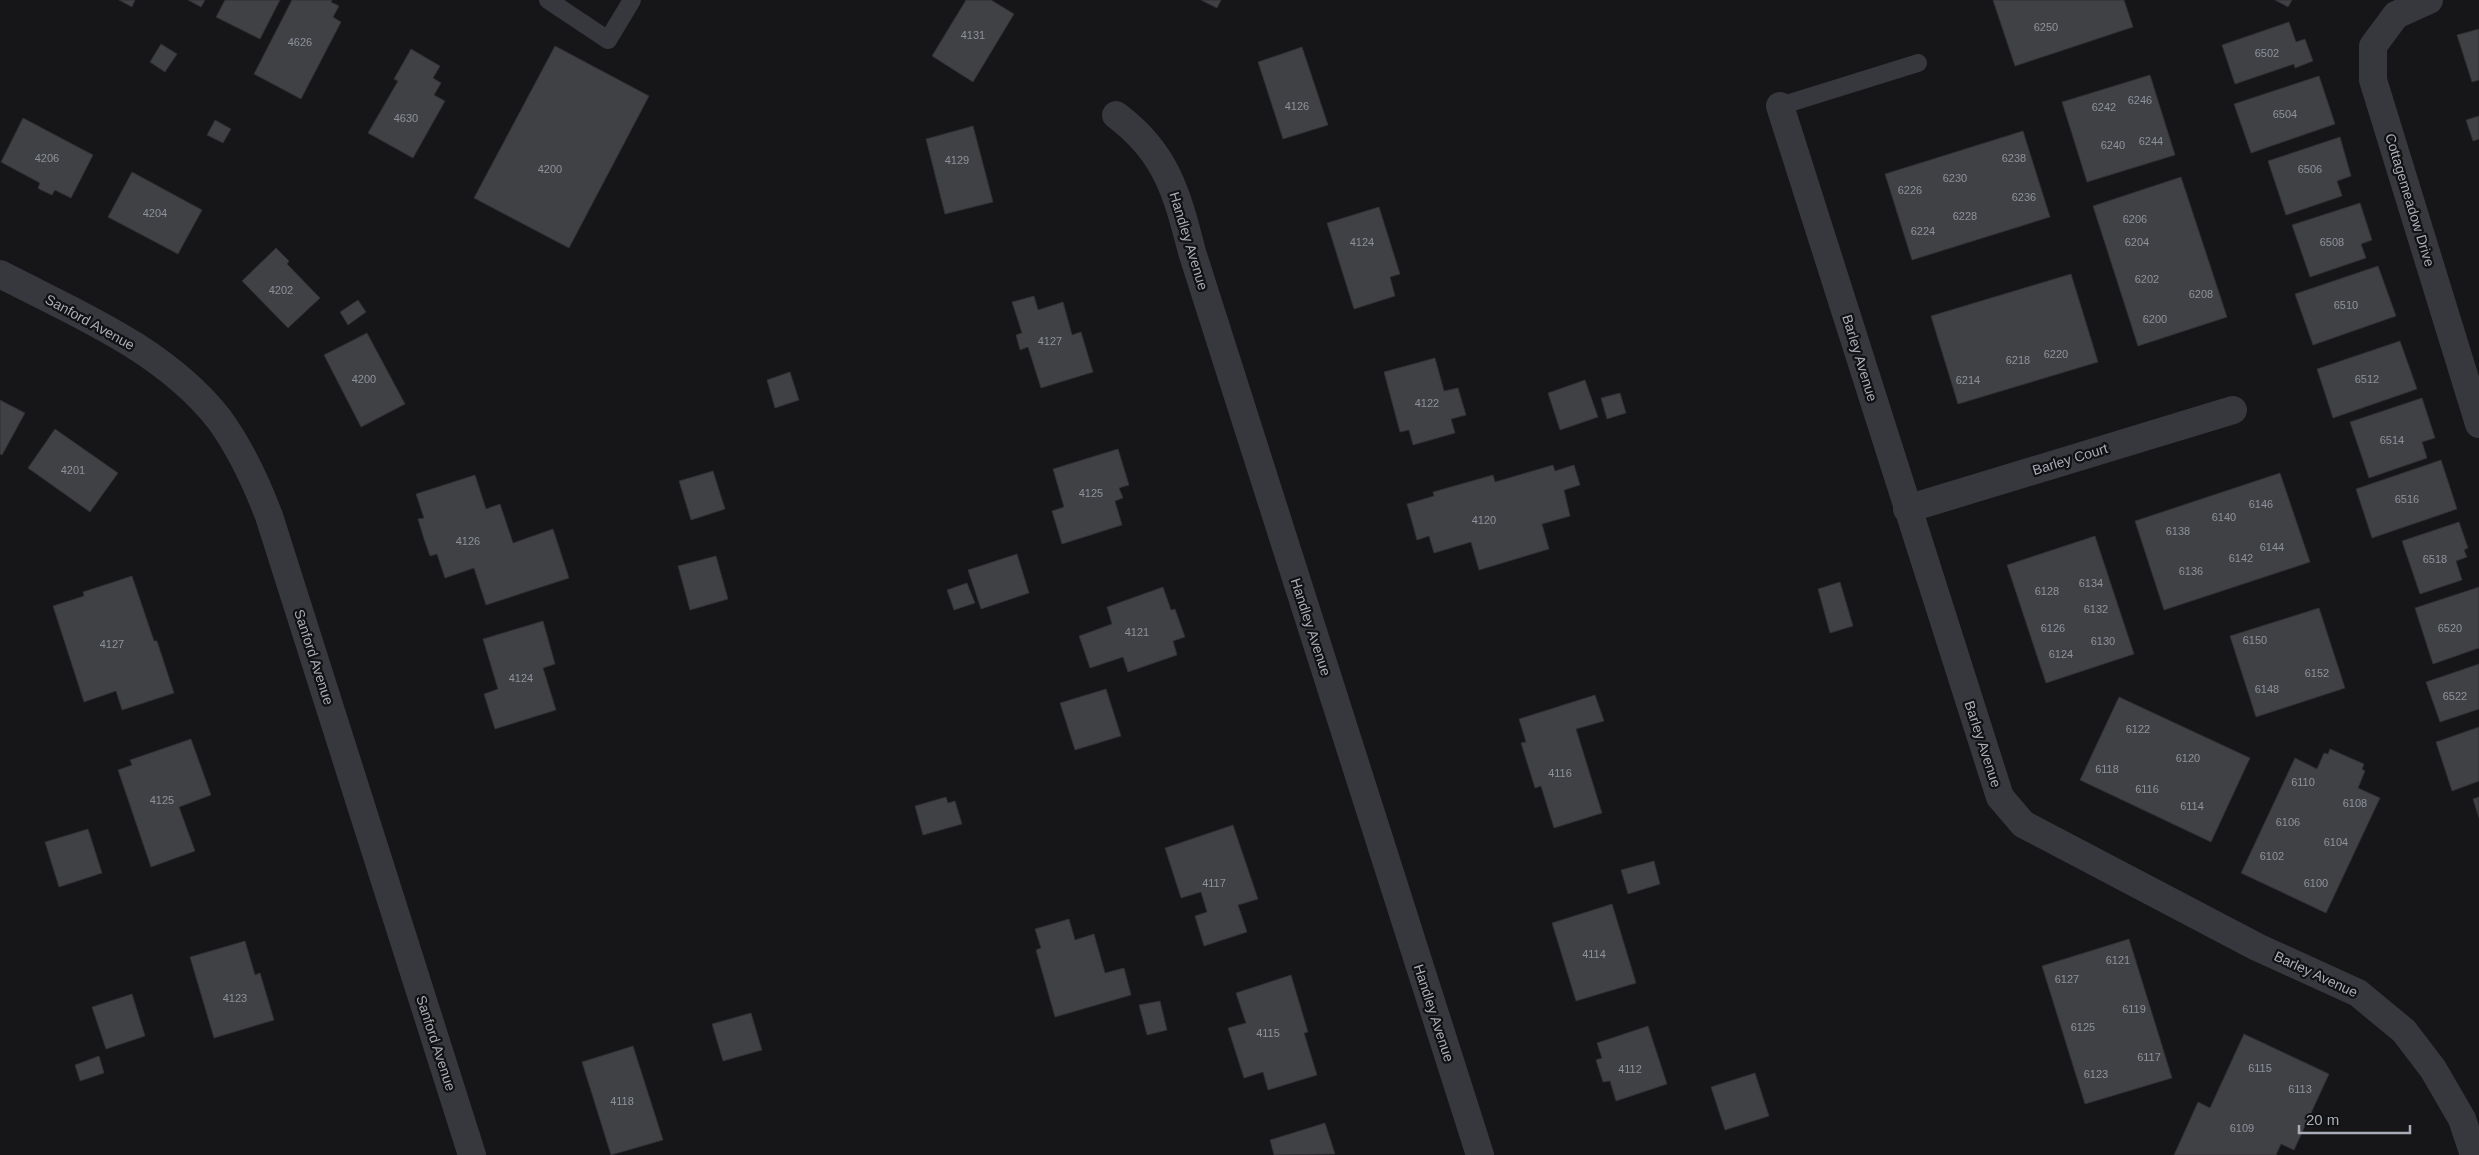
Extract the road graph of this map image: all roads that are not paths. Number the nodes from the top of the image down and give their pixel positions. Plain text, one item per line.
1 (548, 0) edge
2 (632, 0) edge
3 (2429, 0) edge
4 (1918, 63) dead end
5 (1780, 106) joint
6 (1116, 115) dead end
7 (0, 274) edge
8 (2233, 410) dead end
9 (2479, 424) edge
10 (1907, 509) junction
11 (472, 1155) edge
12 (1480, 1155) edge
13 (2474, 1155) edge

1 - 2 lane
3 - 9 street, Cottagemeadow Drive
4 - 5 lane
5 - 10 street, Barley Avenue
6 - 12 street, Handley Avenue
7 - 11 street, Sanford Avenue
8 - 10 street, Barley Court
10 - 13 street, Barley Avenue

